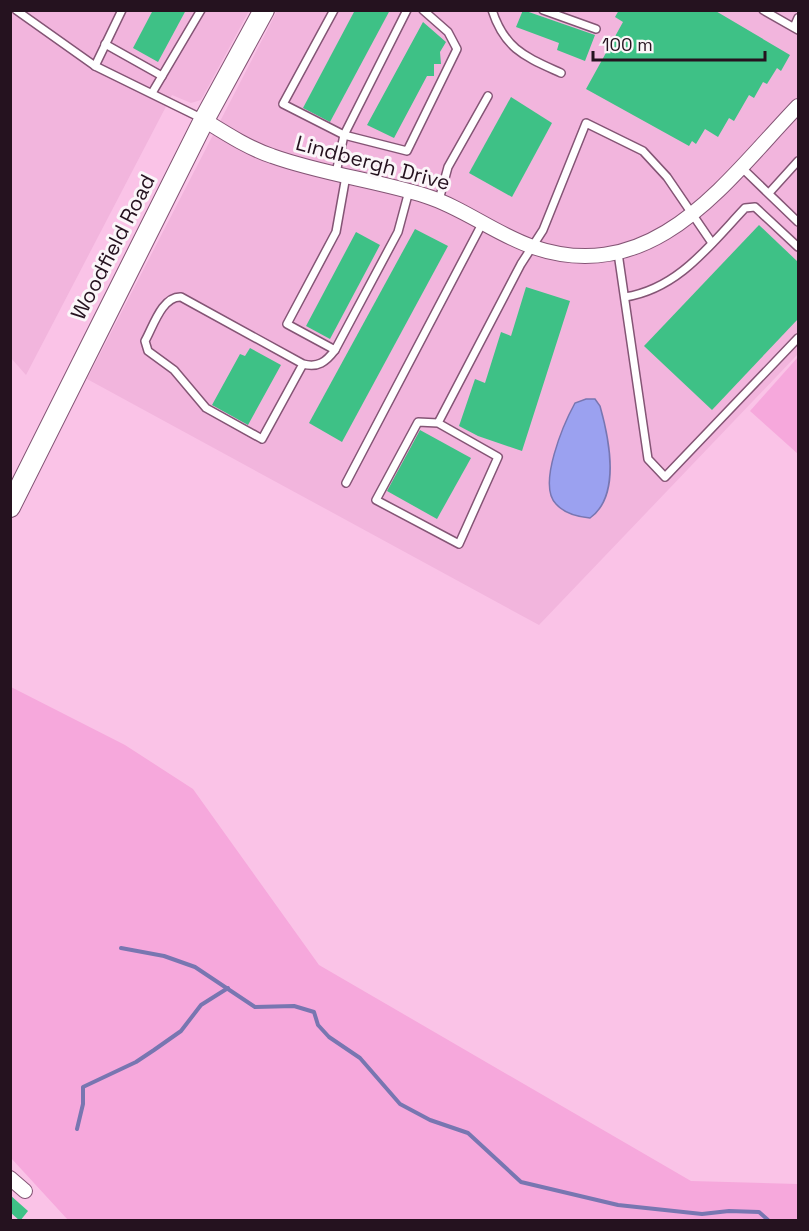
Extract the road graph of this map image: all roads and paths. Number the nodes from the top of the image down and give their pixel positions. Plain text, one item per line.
1 (16, 10) edge
2 (122, 10) edge
3 (201, 10) edge
4 (264, 10) edge
5 (334, 10) edge
6 (407, 10) edge
7 (423, 10) edge
8 (492, 10) edge
9 (543, 10) edge
10 (763, 10) edge
11 (798, 18) edge
12 (596, 29) dead end
13 (796, 29) edge
14 (105, 44) junction
15 (95, 66) junction
16 (561, 73) dead end
17 (162, 76) junction
18 (152, 93) junction
19 (488, 96) dead end
20 (798, 106) edge
21 (204, 120) junction
22 (344, 135) junction
23 (798, 161) edge
24 (741, 166) junction
25 (341, 174) junction
26 (409, 191) junction
27 (769, 193) junction
28 (439, 200) junction
29 (692, 215) junction
30 (483, 222) junction
31 (798, 222) edge
32 (712, 243) junction
33 (532, 247) junction
34 (798, 247) edge
35 (618, 253) junction
36 (625, 297) junction
37 (798, 338) edge
38 (335, 350) junction
39 (303, 364) junction
40 (438, 423) junction
41 (346, 483) dead end
42 (15, 485) edge
43 (10, 507) edge
44 (10, 1178) edge
45 (25, 1191) dead end

1 - 15 lane
2 - 14 lane
3 - 17 lane
4 - 21 main road, Woodfield Road
5 - 22 lane
6 - 22 lane
7 - 22 lane
8 - 16 lane
9 - 12 lane
10 - 13 lane
11 - 13 lane
14 - 15 lane
14 - 17 lane
15 - 18 lane
17 - 18 lane
18 - 21 lane
19 - 28 lane
20 - 24 street, Lindbergh Drive
21 - 25 street, Lindbergh Drive
21 - 42 main road, Woodfield Road
22 - 25 lane
23 - 27 lane
24 - 27 lane
24 - 29 street, Lindbergh Drive
25 - 26 street, Lindbergh Drive
25 - 38 lane
26 - 28 street, Lindbergh Drive
26 - 38 lane
27 - 31 lane
28 - 30 street, Lindbergh Drive
29 - 32 lane
29 - 33 lane
29 - 35 street, Lindbergh Drive
30 - 33 street, Lindbergh Drive
30 - 41 lane
32 - 34 lane
32 - 36 lane
33 - 35 street, Lindbergh Drive
33 - 40 lane
35 - 36 lane
36 - 37 lane
38 - 39 lane
39 - 39 lane
40 - 40 lane
42 - 43 main road, Woodfield Road
44 - 45 street

